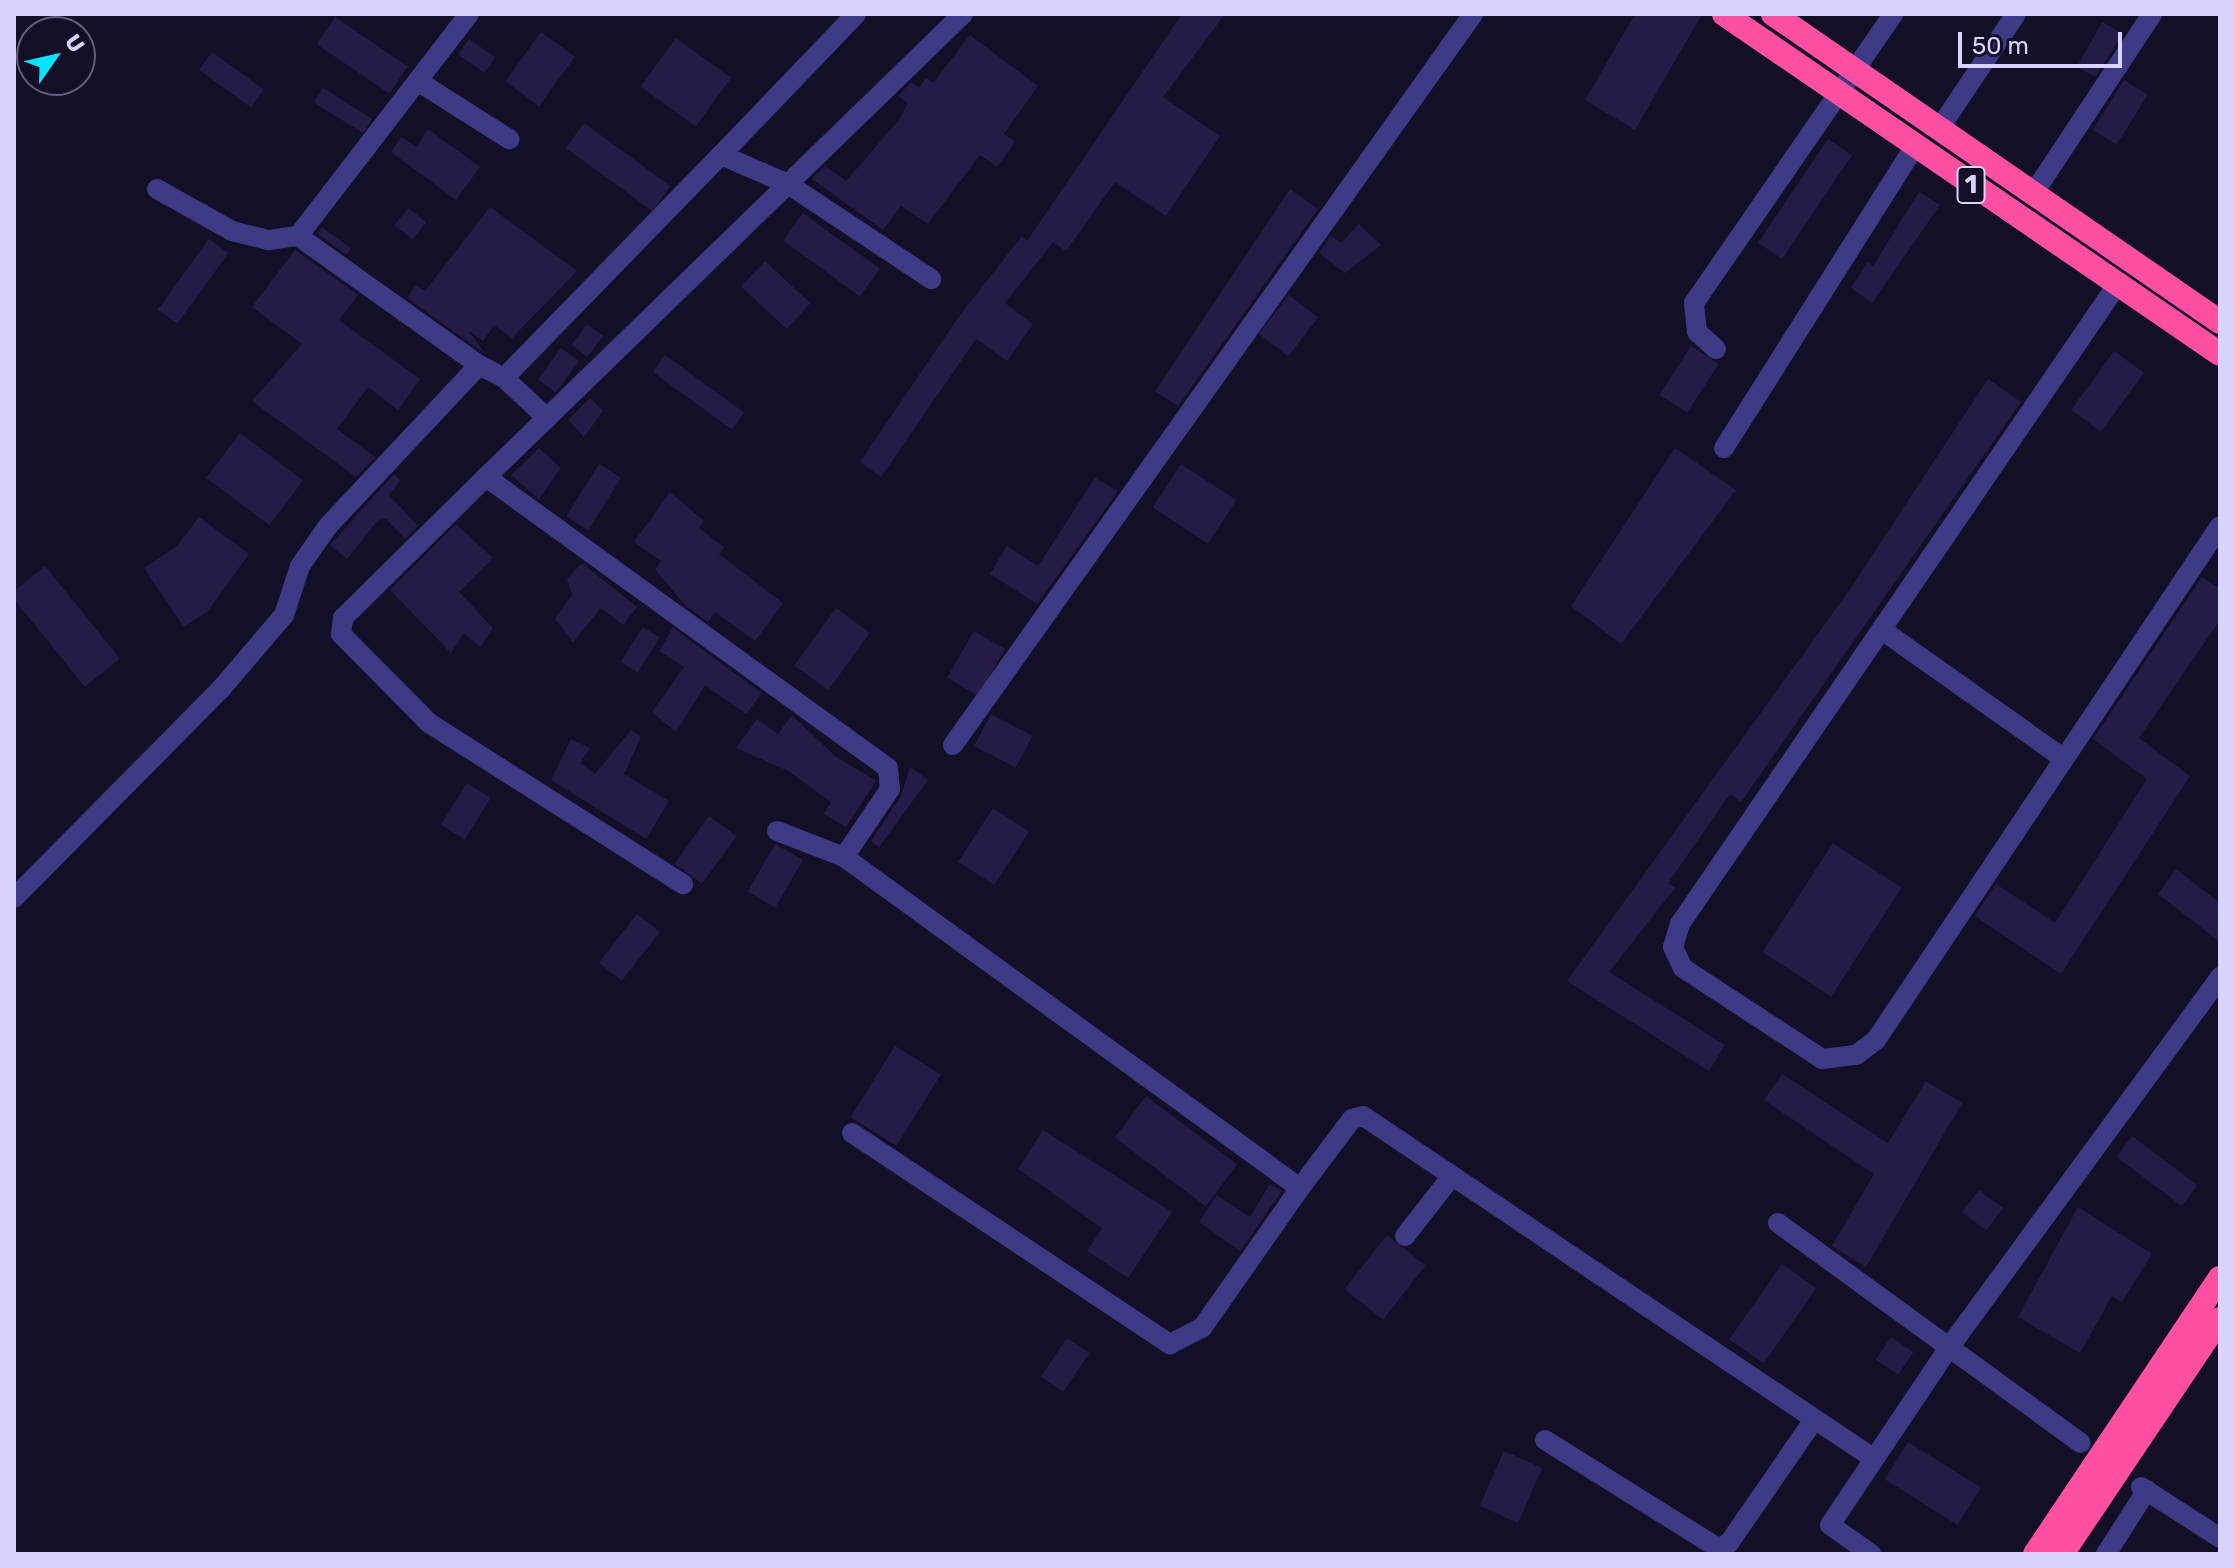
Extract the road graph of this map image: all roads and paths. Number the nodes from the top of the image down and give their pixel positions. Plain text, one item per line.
1 (469, 14) edge
2 (856, 14) edge
3 (963, 14) edge
4 (1473, 14) edge
5 (1724, 14) edge
6 (1773, 14) edge
7 (1893, 14) edge
8 (2016, 14) edge
9 (2152, 14) edge
10 (1855, 72) junction
11 (419, 82) junction
12 (1841, 94) junction
13 (1939, 129) junction
14 (509, 139) dead end
15 (1914, 147) junction
16 (721, 155) junction
17 (788, 184) junction
18 (157, 189) dead end
19 (2033, 194) junction
20 (298, 236) junction
21 (2107, 244) junction
22 (2094, 268) junction
23 (931, 279) dead end
24 (2117, 285) junction
25 (2220, 322) edge
26 (1716, 349) dead end
27 (2220, 354) edge
28 (479, 365) junction
29 (504, 378) junction
30 (547, 418) junction
31 (1724, 448) dead end
32 (486, 477) junction
33 (2220, 526) edge
34 (1882, 630) junction
35 (953, 745) dead end
36 (2063, 758) junction
37 (777, 831) dead end
38 (844, 857) junction
39 (683, 884) dead end
40 (14, 898) edge
41 (2220, 977) edge
42 (852, 1133) dead end
43 (1452, 1176) junction
44 (1300, 1188) junction
45 (1778, 1223) dead end
46 (1405, 1236) dead end
47 (2220, 1278) edge
48 (2220, 1319) edge
49 (1948, 1349) junction
50 (1814, 1420) junction
51 (1545, 1440) dead end
52 (2081, 1443) dead end
53 (1873, 1458) junction
54 (2220, 1538) edge
55 (1871, 1554) edge
56 (2035, 1554) edge
57 (2062, 1554) edge
58 (2106, 1554) edge

1 - 11 street
2 - 16 street
3 - 17 street
4 - 35 street
5 - 12 highway, 1
6 - 10 highway, 1
7 - 10 street
8 - 13 street
9 - 19 street
10 - 12 street
10 - 13 highway, 1
11 - 14 street
11 - 20 street
12 - 15 highway, 1
12 - 26 street
13 - 19 highway, 1
15 - 22 highway, 1
15 - 31 street
16 - 17 street
16 - 29 street
17 - 23 street
17 - 30 street
18 - 20 street
19 - 21 highway, 1
20 - 28 street
21 - 22 highway
21 - 25 highway, 1
22 - 24 highway, 1
24 - 27 highway, 1
24 - 34 street
28 - 29 street
28 - 40 street
29 - 30 street
30 - 32 street
32 - 38 street
32 - 39 street
33 - 36 street
34 - 36 street
34 - 36 street
37 - 38 street
38 - 44 street
41 - 49 street
42 - 44 street
43 - 44 street
43 - 46 street
43 - 50 street
45 - 49 street
47 - 56 highway
48 - 57 highway
49 - 52 street
49 - 53 street
50 - 51 street
50 - 53 street
53 - 55 street
54 - 58 street

